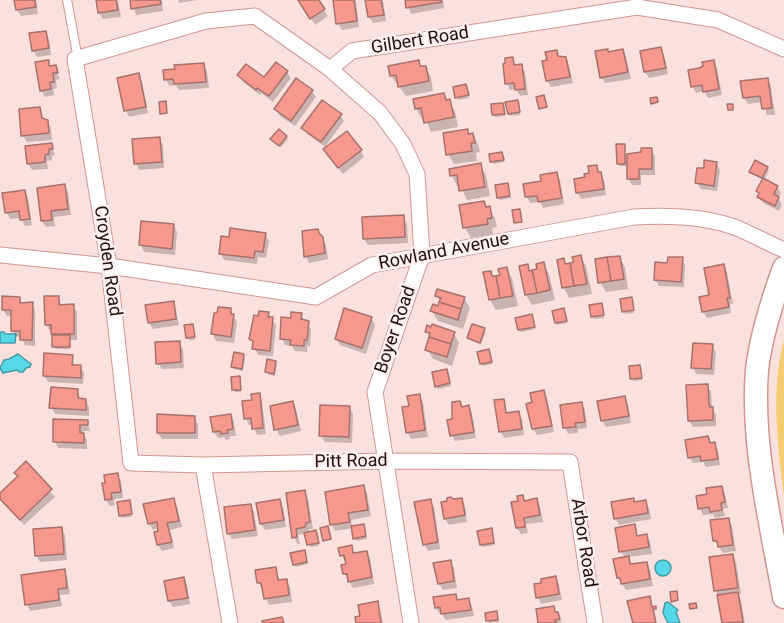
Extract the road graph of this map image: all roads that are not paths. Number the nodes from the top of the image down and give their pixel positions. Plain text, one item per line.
1 (67, 0) edge
2 (254, 0) edge
3 (255, 16) junction
4 (784, 49) edge
5 (76, 59) junction
6 (330, 69) junction
7 (784, 250) edge
8 (0, 255) edge
9 (422, 255) junction
10 (110, 266) junction
11 (784, 268) edge
12 (386, 461) junction
13 (570, 462) joint
14 (131, 463) joint
15 (203, 465) junction
16 (784, 597) edge
17 (230, 623) edge
18 (411, 623) edge
19 (595, 623) edge

1 - 5 lane
2 - 3 street
3 - 5 street
3 - 6 street
4 - 6 street, Gilbert Road
5 - 10 street, Croyden Road
6 - 9 street, Boyer Road
7 - 9 street, Rowland Avenue
8 - 10 street, Rowland Avenue
9 - 10 street, Rowland Avenue
9 - 12 street, Boyer Road
10 - 14 street, Croyden Road
11 - 16 street
12 - 13 street, Pitt Road
12 - 15 street, Pitt Road
12 - 18 street, Boyer Road
13 - 19 street, Arbor Road
14 - 15 street, Pitt Road
15 - 17 street

